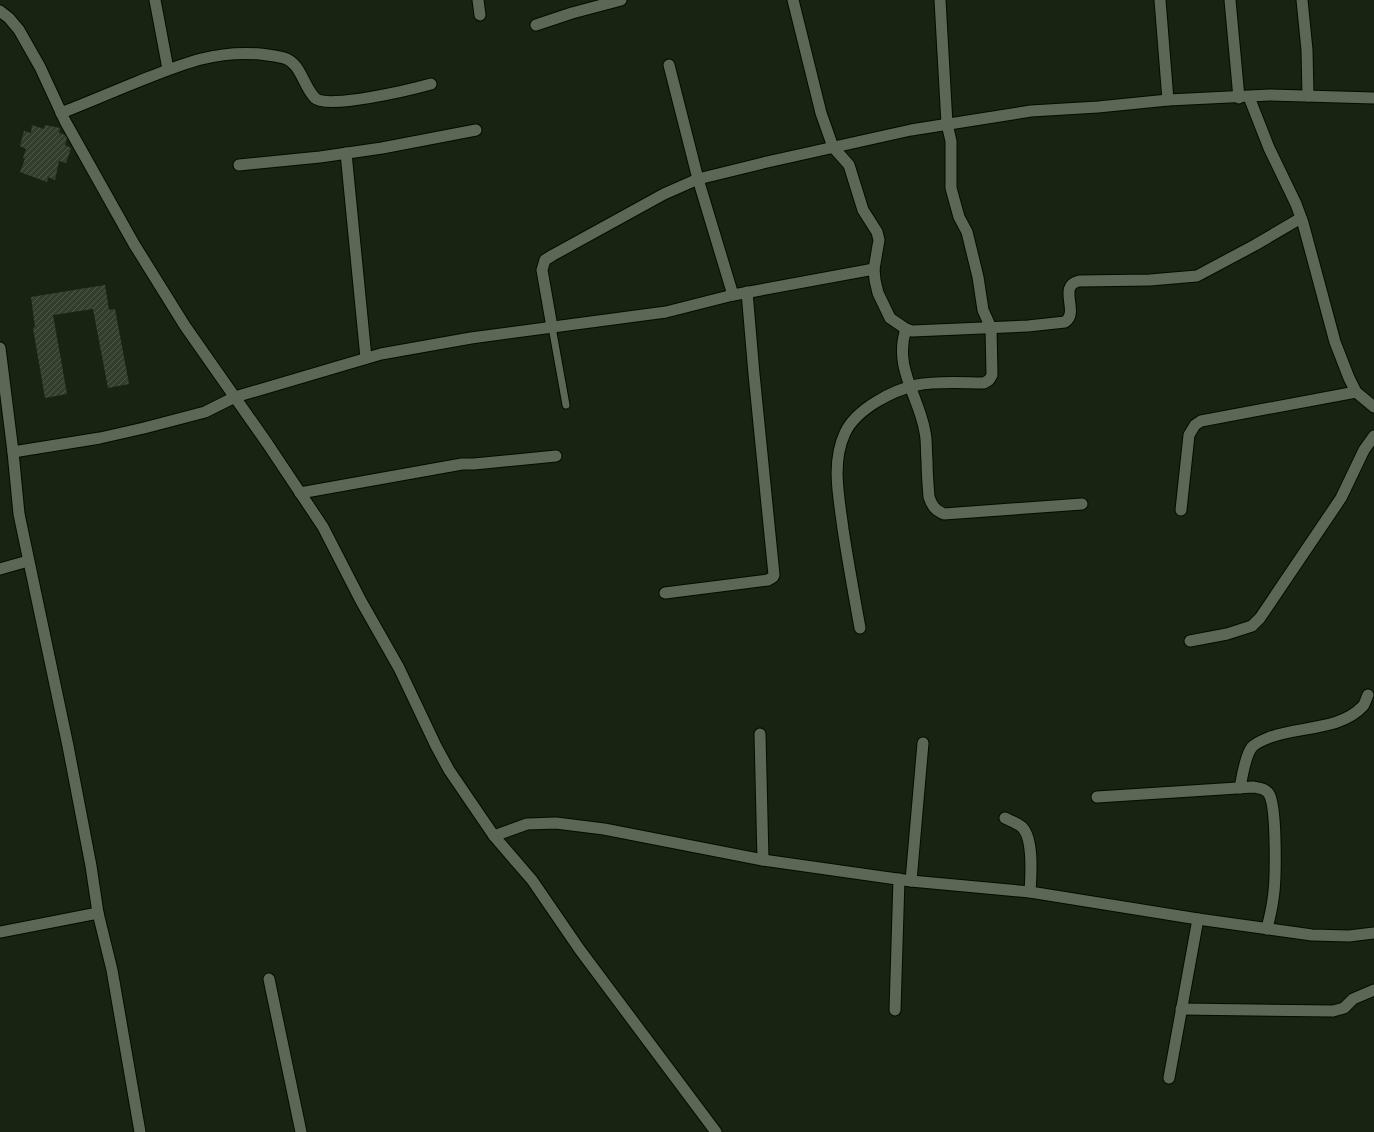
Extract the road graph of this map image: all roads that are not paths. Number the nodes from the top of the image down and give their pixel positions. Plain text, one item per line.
1 (155, 0) edge
2 (478, 0) edge
3 (621, 0) edge
4 (793, 0) edge
5 (940, 0) edge
6 (1160, 0) edge
7 (1230, 0) edge
8 (1302, 0) edge
9 (0, 11) edge
10 (480, 16) dead end
11 (536, 25) dead end
12 (669, 65) dead end
13 (168, 69) junction
14 (431, 84) dead end
15 (1308, 96) junction
16 (1244, 97) junction
17 (1374, 98) edge
18 (1168, 100) junction
19 (61, 113) junction
20 (948, 124) junction
21 (476, 130) dead end
22 (833, 147) junction
23 (346, 154) junction
24 (239, 165) dead end
25 (698, 179) junction
26 (1301, 218) junction
27 (874, 269) junction
28 (748, 292) junction
29 (733, 294) junction
30 (552, 327) junction
31 (991, 328) junction
32 (906, 329) junction
33 (0, 348) edge
34 (366, 358) junction
35 (909, 387) junction
36 (1356, 392) junction
37 (235, 397) junction
38 (566, 405) dead end
39 (1374, 407) edge
40 (4, 413) edge
41 (1374, 436) edge
42 (13, 452) junction
43 (556, 456) dead end
44 (300, 493) junction
45 (1082, 504) dead end
46 (1182, 510) dead end
47 (28, 561) junction
48 (0, 569) edge
49 (665, 593) dead end
50 (860, 628) dead end
51 (1190, 641) dead end
52 (1368, 695) dead end
53 (760, 734) dead end
54 (923, 743) dead end
55 (1240, 788) junction
56 (1097, 797) dead end
57 (1005, 818) dead end
58 (494, 836) junction
59 (763, 860) junction
60 (899, 879) junction
61 (911, 881) junction
62 (1030, 892) junction
63 (98, 913) junction
64 (1198, 919) junction
65 (1267, 929) junction
66 (0, 932) edge
67 (1374, 933) edge
68 (269, 979) dead end
69 (1374, 990) edge
70 (1181, 1009) junction
71 (895, 1010) dead end
72 (1169, 1078) dead end
73 (140, 1132) edge
74 (301, 1132) edge
75 (716, 1132) edge

1 - 13 street
2 - 10 street
3 - 11 street
4 - 22 street
5 - 20 street
6 - 18 street
7 - 16 street
8 - 15 street
9 - 19 street
12 - 25 street
13 - 14 street
13 - 19 street
15 - 16 street
15 - 17 street
16 - 18 street
16 - 26 street
18 - 20 street
19 - 37 street
20 - 22 street
20 - 31 street
21 - 23 street
22 - 25 street
22 - 27 street
23 - 24 street
23 - 34 street
25 - 29 street
25 - 30 street
26 - 31 street
26 - 36 street
27 - 28 street
27 - 32 street
28 - 29 street
28 - 49 street
29 - 30 street
30 - 34 street
30 - 38 lane
31 - 32 street
31 - 35 street
32 - 35 street
33 - 40 street
34 - 37 street
35 - 45 street
35 - 50 street
36 - 39 street
36 - 46 street
37 - 42 street
37 - 44 street
40 - 42 street
41 - 51 street
42 - 47 street
43 - 44 street
44 - 58 street
47 - 48 street
47 - 63 street
52 - 55 street
53 - 59 street
54 - 61 street
55 - 56 street
55 - 65 street
57 - 62 street
58 - 59 street
58 - 75 street
59 - 60 street
60 - 61 street
60 - 71 street
61 - 62 street
62 - 64 street
63 - 66 street
63 - 73 street
64 - 65 street
64 - 70 street
65 - 67 street
68 - 74 street
69 - 70 street
70 - 72 street

